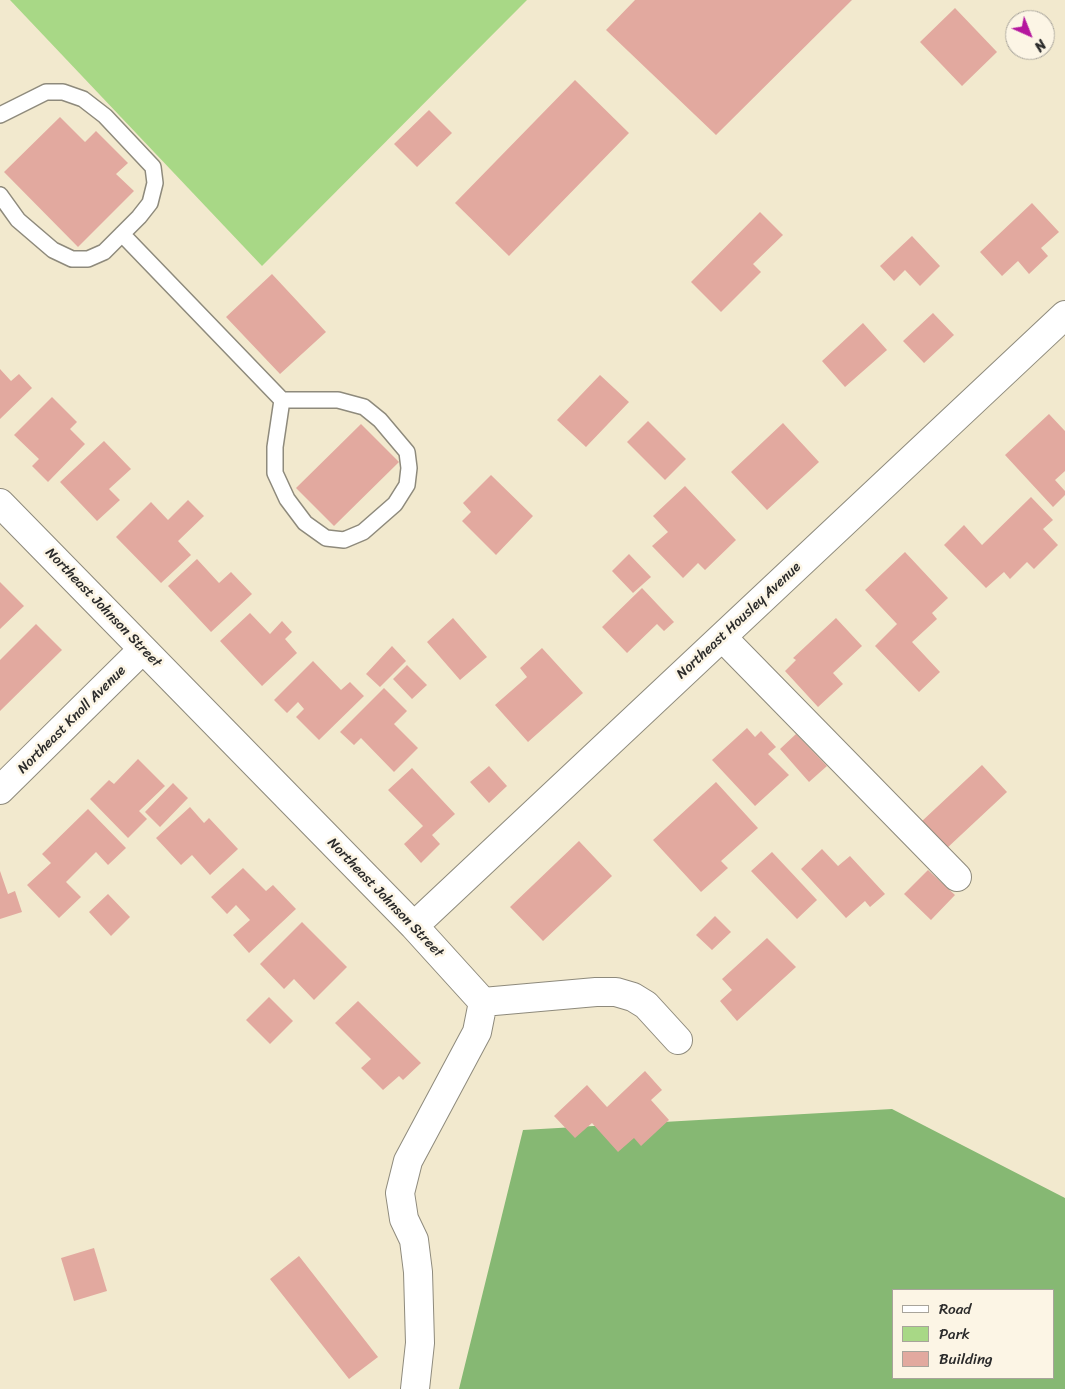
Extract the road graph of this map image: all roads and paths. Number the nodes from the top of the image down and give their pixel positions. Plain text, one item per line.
1 (0, 115) edge
2 (0, 195) edge
3 (122, 234) junction
4 (1065, 315) edge
5 (282, 400) junction
6 (0, 502) edge
7 (722, 637) junction
8 (143, 649) junction
9 (0, 790) edge
10 (958, 877) dead end
11 (414, 926) junction
12 (483, 1002) junction
13 (678, 1040) dead end
14 (415, 1389) edge

1 - 3 lane
2 - 3 lane
3 - 5 lane
4 - 7 street, Northeast Housley Avenue
5 - 5 lane
6 - 8 street, Northeast Johnson Street
7 - 10 street
7 - 11 street, Northeast Housley Avenue
8 - 9 street, Northeast Knoll Avenue
8 - 11 street, Northeast Johnson Street
11 - 12 street, Northeast Johnson Street
12 - 13 street
12 - 14 street

